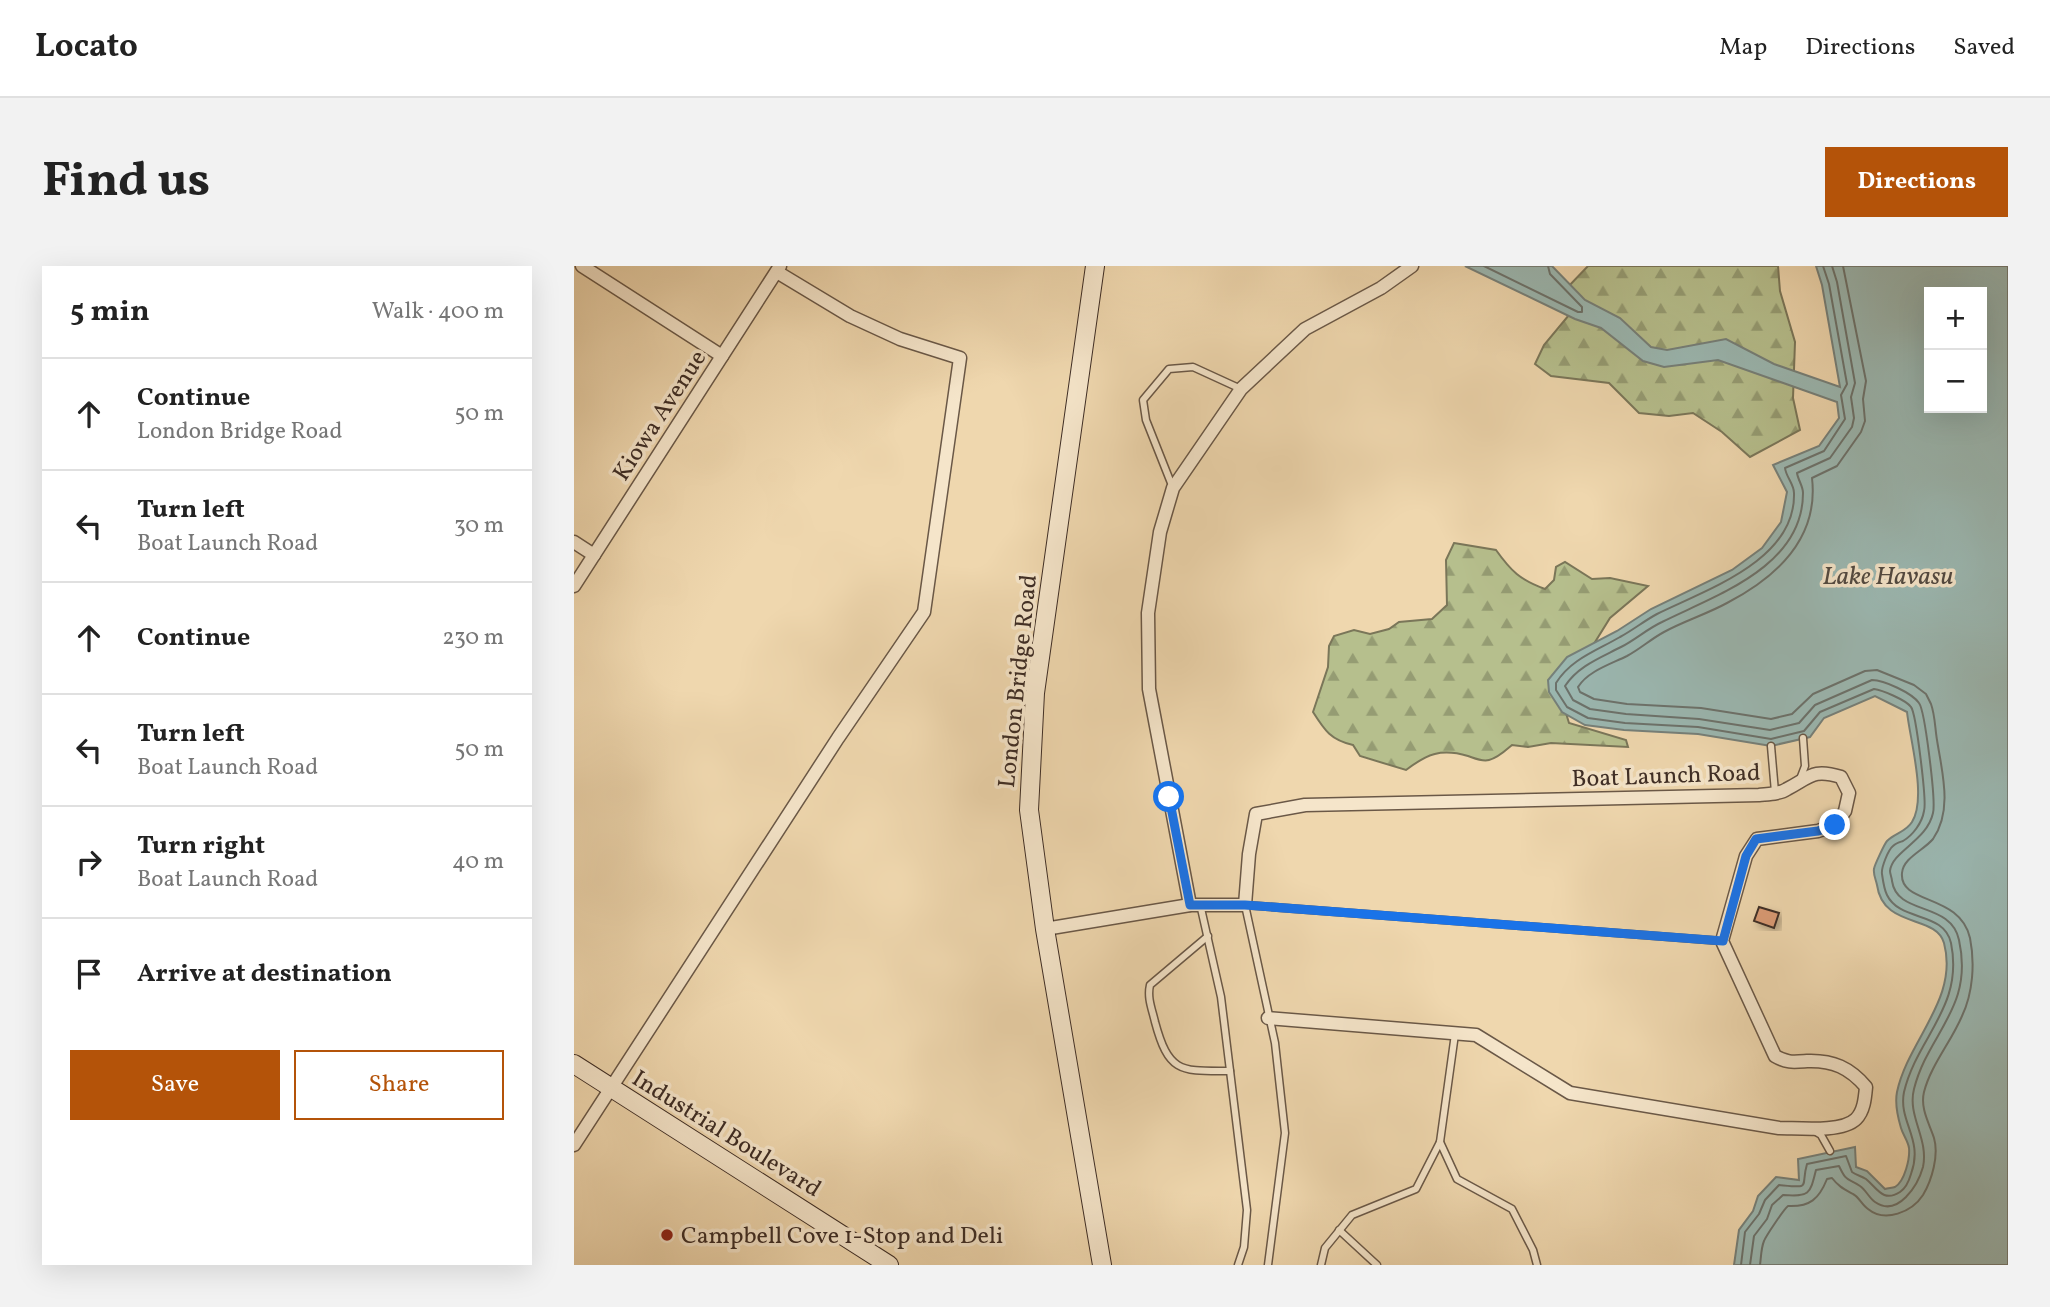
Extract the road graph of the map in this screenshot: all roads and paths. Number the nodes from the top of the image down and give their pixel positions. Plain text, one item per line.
1 (582, 266) edge
2 (1095, 266) edge
3 (1412, 266) edge
4 (778, 269) edge
5 (722, 356) junction
6 (1241, 389) junction
7 (1173, 488) junction
8 (574, 542) edge
9 (594, 555) junction
10 (574, 586) edge
11 (1802, 738) dead end
12 (1771, 746) dead end
13 (1800, 780) junction
14 (1775, 792) junction
15 (1195, 904) junction
16 (1245, 905) junction
17 (1045, 929) junction
18 (1208, 936) junction
19 (1723, 941) junction
20 (1268, 1018) junction
21 (1455, 1034) junction
22 (574, 1064) edge
23 (1230, 1071) junction
24 (612, 1089) junction
25 (1812, 1129) junction
26 (1440, 1142) junction
27 (574, 1145) edge
28 (1830, 1150) dead end
29 (1339, 1230) junction
30 (889, 1265) edge
31 (1102, 1265) edge
32 (1238, 1265) edge
33 (1268, 1265) edge
34 (1321, 1265) edge
35 (1377, 1265) edge
36 (1537, 1265) edge

1 - 5 street
2 - 17 street, London Bridge Road
3 - 6 street
4 - 5 street, Kiowa Avenue
4 - 24 street
5 - 9 street, Kiowa Avenue
6 - 7 street
6 - 7 lane
7 - 15 street
8 - 9 street
9 - 10 street, Kiowa Avenue
11 - 13 lane
12 - 14 lane
13 - 14 street, Boat Launch Road
13 - 19 street, Boat Launch Road
14 - 16 street, Boat Launch Road
15 - 16 street
15 - 17 street
15 - 18 lane
16 - 19 lane
16 - 20 lane
17 - 31 street, London Bridge Road
18 - 23 lane
18 - 23 lane
19 - 25 street
20 - 21 street
20 - 33 lane
21 - 25 street
21 - 26 lane
22 - 24 street, Industrial Boulevard
23 - 32 lane
24 - 27 street
24 - 30 street, Industrial Boulevard
25 - 28 lane
26 - 29 lane
26 - 36 lane
29 - 34 lane
29 - 35 lane

